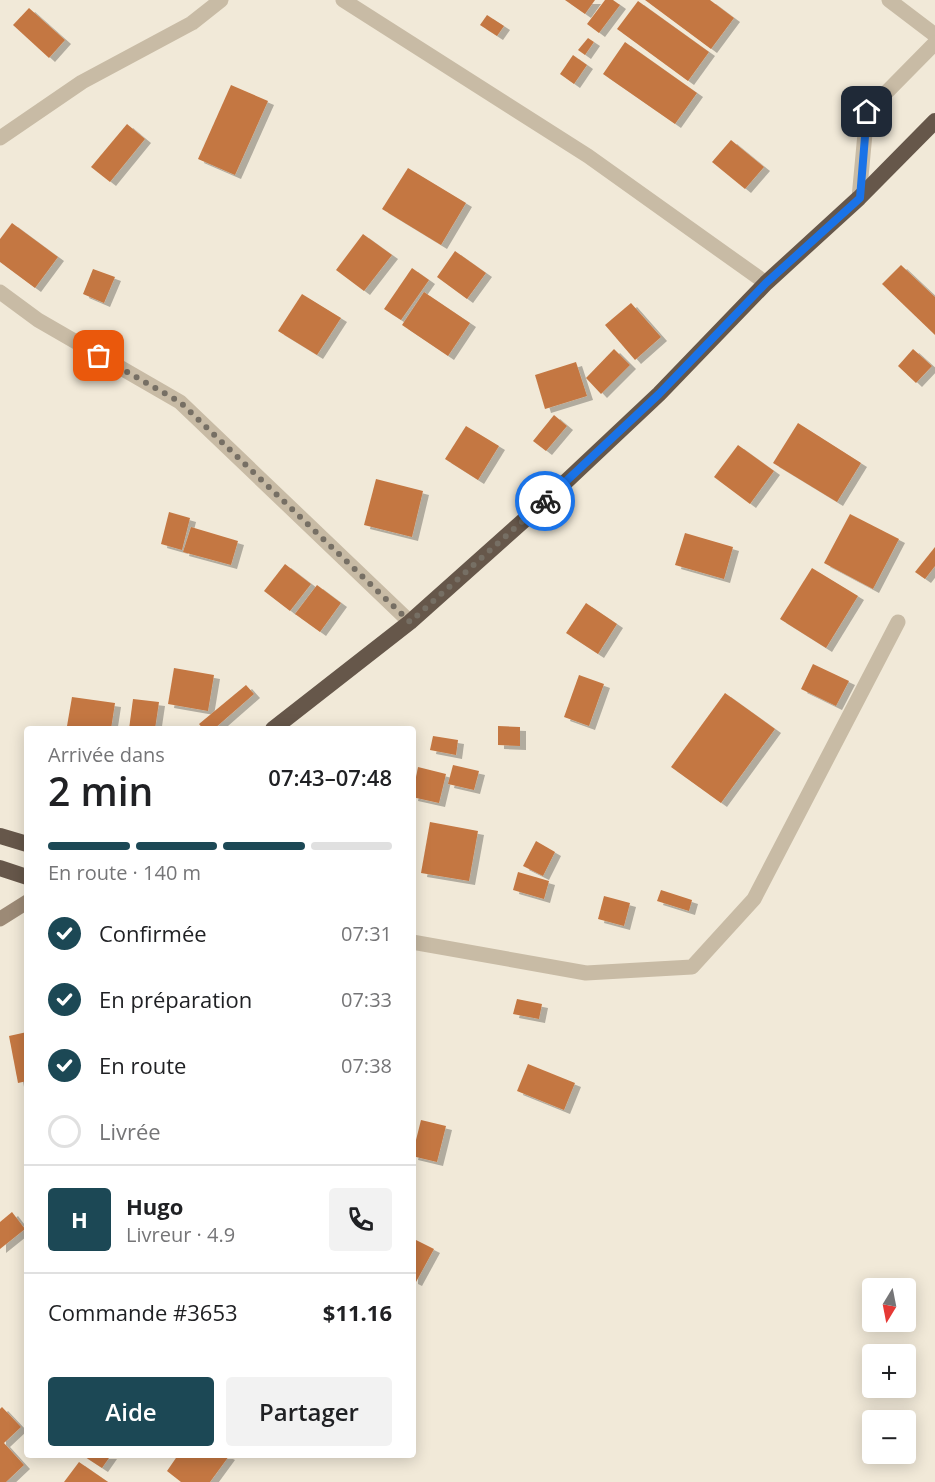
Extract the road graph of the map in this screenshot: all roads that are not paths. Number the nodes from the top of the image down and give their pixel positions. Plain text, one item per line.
1 (221, 0) edge
2 (343, 0) edge
3 (889, 0) edge
4 (935, 35) edge
5 (935, 44) edge
6 (935, 121) edge
7 (0, 138) edge
8 (860, 198) junction
9 (766, 283) junction
10 (0, 291) edge
11 (410, 622) junction
12 (898, 622) dead end
13 (277, 726) edge
14 (0, 836) edge
15 (24, 843) edge
16 (0, 868) edge
17 (24, 876) edge
18 (24, 904) edge
19 (0, 919) edge
20 (416, 943) edge

1 - 7 street
2 - 9 street
3 - 4 street
5 - 8 street
6 - 8 highway
8 - 9 highway
9 - 11 highway
10 - 11 street
11 - 13 highway
12 - 20 street
14 - 15 highway
16 - 17 highway
18 - 19 main road

